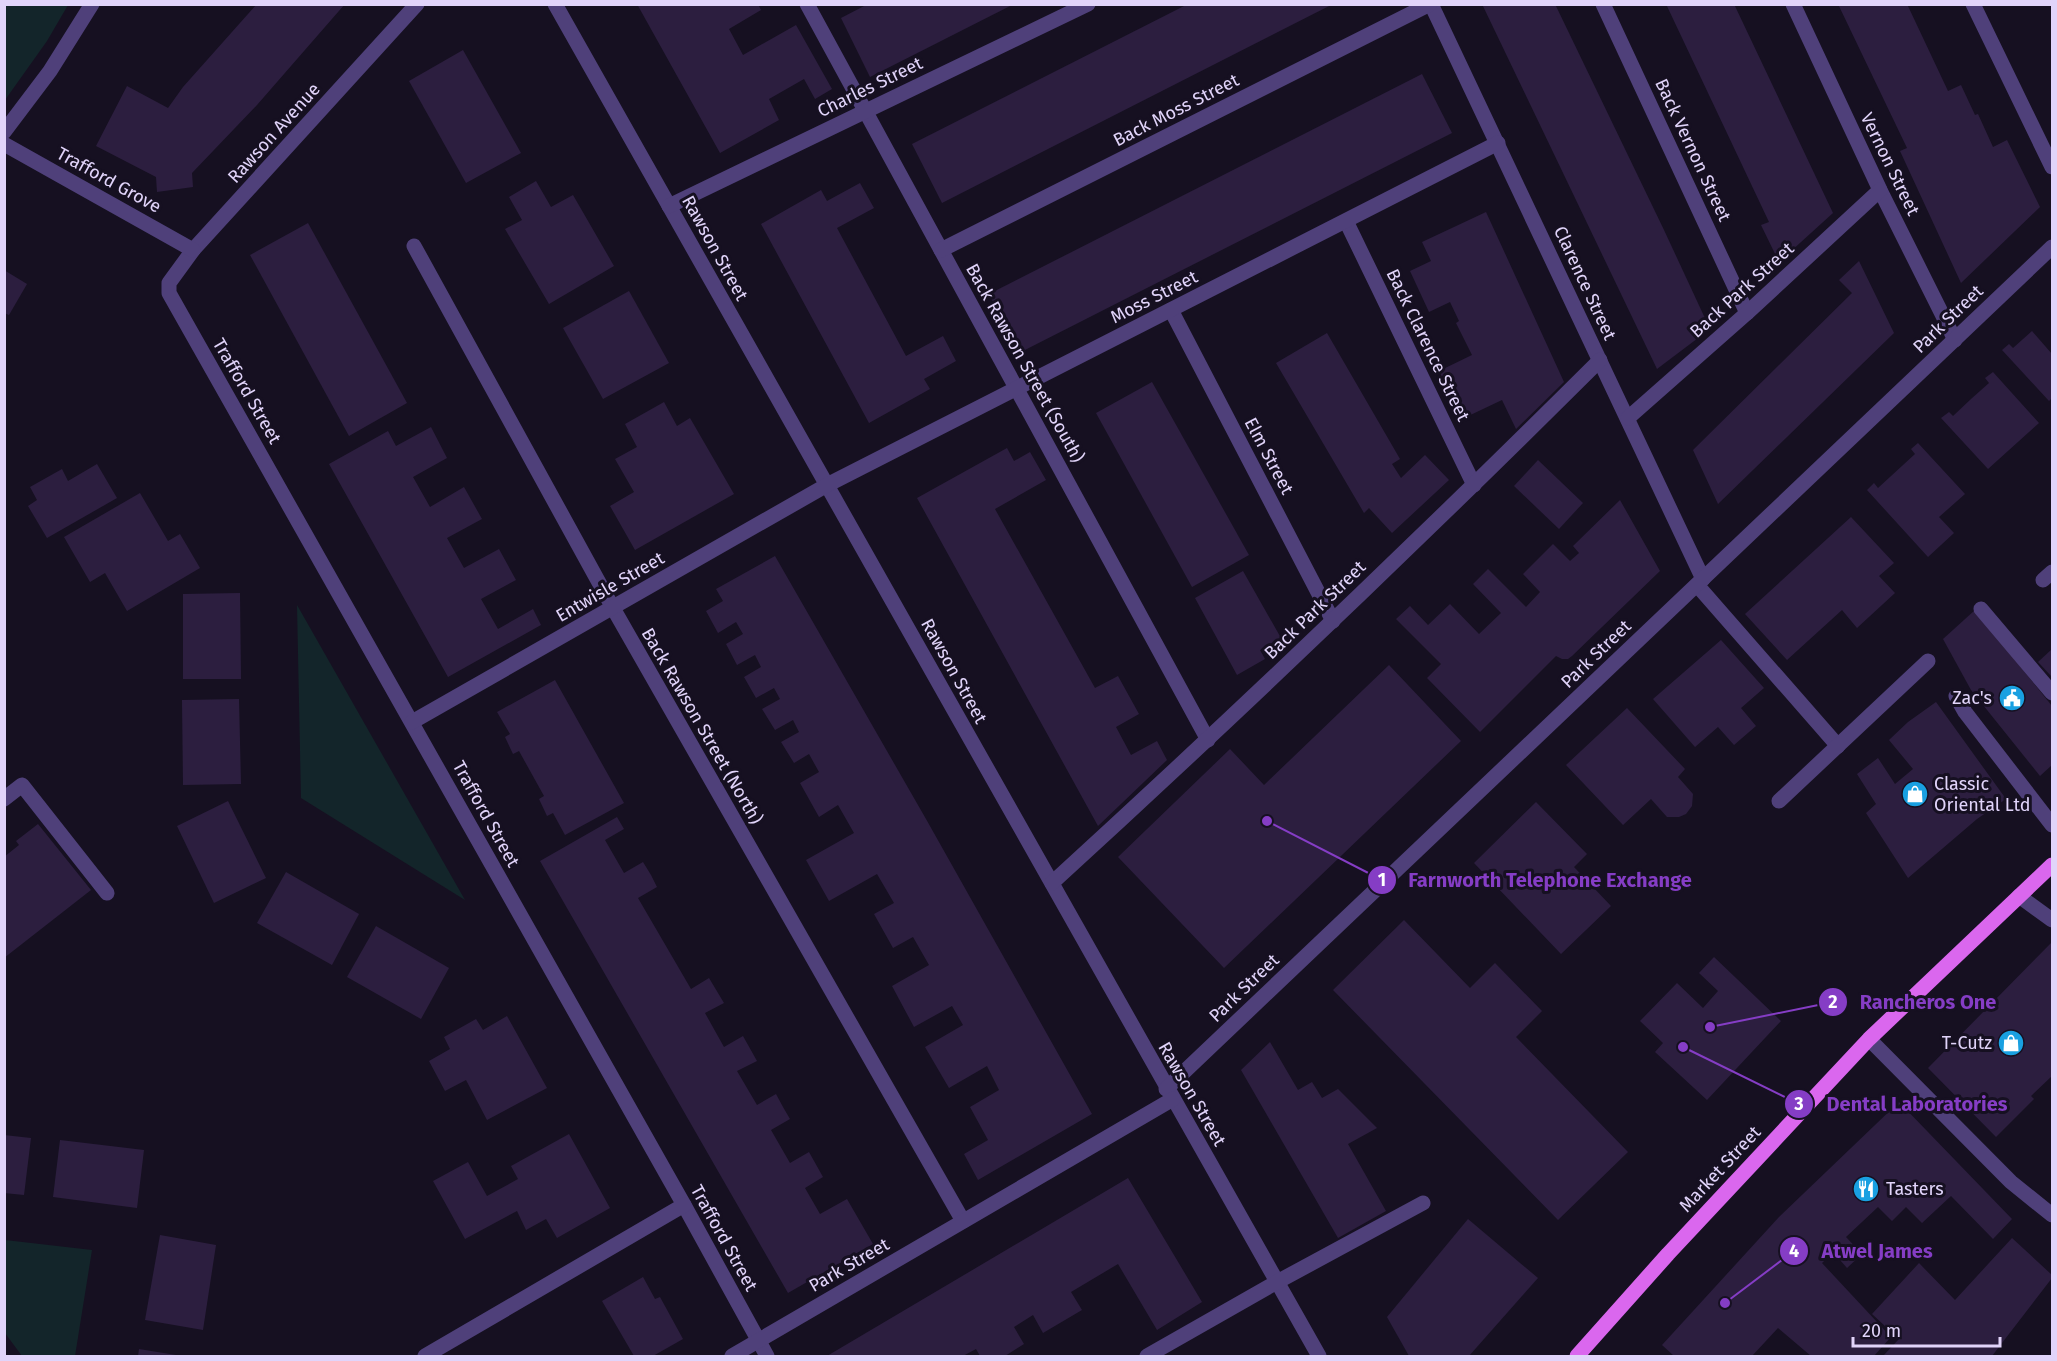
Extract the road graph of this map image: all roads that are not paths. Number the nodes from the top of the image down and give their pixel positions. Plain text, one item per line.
1 (92, 4) edge
2 (417, 4) edge
3 (555, 4) edge
4 (807, 4) edge
5 (1088, 4) edge
6 (1430, 4) edge
7 (1603, 4) edge
8 (1793, 4) edge
9 (1973, 4) edge
10 (865, 111) junction
11 (4, 132) edge
12 (1497, 143) junction
13 (4, 144) edge
14 (2052, 166) edge
15 (1880, 190) junction
16 (669, 206) junction
17 (1346, 221) junction
18 (414, 246) dead end
19 (2052, 247) edge
20 (194, 250) junction
21 (941, 250) junction
22 (169, 293) joint
23 (1171, 310) junction
24 (1747, 313) junction
25 (1955, 340) junction
26 (1600, 360) junction
27 (1017, 389) junction
28 (1628, 418) junction
29 (827, 485) junction
30 (1474, 485) junction
31 (1700, 582) junction
32 (613, 608) junction
33 (1982, 609) dead end
34 (1333, 621) junction
35 (1928, 661) dead end
36 (2052, 693) edge
37 (1956, 696) dead end
38 (412, 722) junction
39 (1208, 740) junction
40 (1838, 746) junction
41 (4, 799) edge
42 (1779, 801) dead end
43 (2052, 825) edge
44 (2052, 865) edge
45 (1052, 883) junction
46 (107, 893) dead end
47 (2019, 896) junction
48 (2052, 920) edge
49 (1869, 1039) junction
50 (1169, 1094) junction
51 (1423, 1203) dead end
52 (684, 1205) junction
53 (2052, 1215) edge
54 (963, 1221) junction
55 (1277, 1282) junction
56 (758, 1341) junction
57 (425, 1356) edge
58 (732, 1356) edge
59 (767, 1356) edge
60 (1147, 1356) edge
61 (1319, 1356) edge
62 (1577, 1356) edge

1 - 11 street
2 - 20 street, Rawson Avenue
3 - 16 street, Rawson Street
4 - 10 street, Back Rawson Street (South)
5 - 10 street, Charles Street
6 - 12 street, Clarence Street
6 - 21 street, Back Moss Street
7 - 24 street, Back Vernon Street
8 - 15 street, Vernon Street
9 - 14 street
10 - 16 street, Charles Street
10 - 21 street, Back Rawson Street (South)
12 - 17 street, Moss Street
12 - 26 street, Clarence Street
13 - 20 street, Trafford Grove
15 - 24 street, Back Park Street
15 - 25 street, Vernon Street
16 - 29 street, Rawson Street
17 - 23 street, Moss Street
17 - 30 street, Back Clarence Street
18 - 32 street, Back Rawson Street (North)
19 - 25 street, Park Street
20 - 22 street, Rawson Avenue
21 - 27 street, Back Rawson Street (South)
22 - 38 street, Trafford Street
23 - 27 street, Moss Street
23 - 34 street, Elm Street
24 - 28 street, Back Park Street
25 - 31 street, Park Street
26 - 28 street, Clarence Street
26 - 30 street, Back Park Street
27 - 29 street, Moss Street
27 - 39 street, Back Rawson Street (South)
28 - 31 street, Clarence Street
29 - 32 street, Entwisle Street
29 - 45 street, Rawson Street
30 - 34 street, Back Park Street
31 - 40 street, Clarence Street
31 - 50 street, Park Street
32 - 38 street, Entwisle Street
32 - 54 street, Back Rawson Street (North)
33 - 36 street
34 - 39 street, Back Park Street
35 - 40 street
37 - 43 street
38 - 52 street, Trafford Street
39 - 45 street, Back Park Street
40 - 42 street
41 - 46 street
44 - 47 main road, Market Street
45 - 50 street, Rawson Street
47 - 48 street
47 - 49 main road, Market Street
49 - 53 street
49 - 62 main road, Market Street
50 - 54 street, Park Street
50 - 55 street, Rawson Street
51 - 55 street
52 - 56 street, Trafford Street
52 - 57 street
54 - 56 street, Park Street
55 - 60 street
55 - 61 street, Rawson Street
56 - 58 street, Park Street
56 - 59 street, Trafford Street

